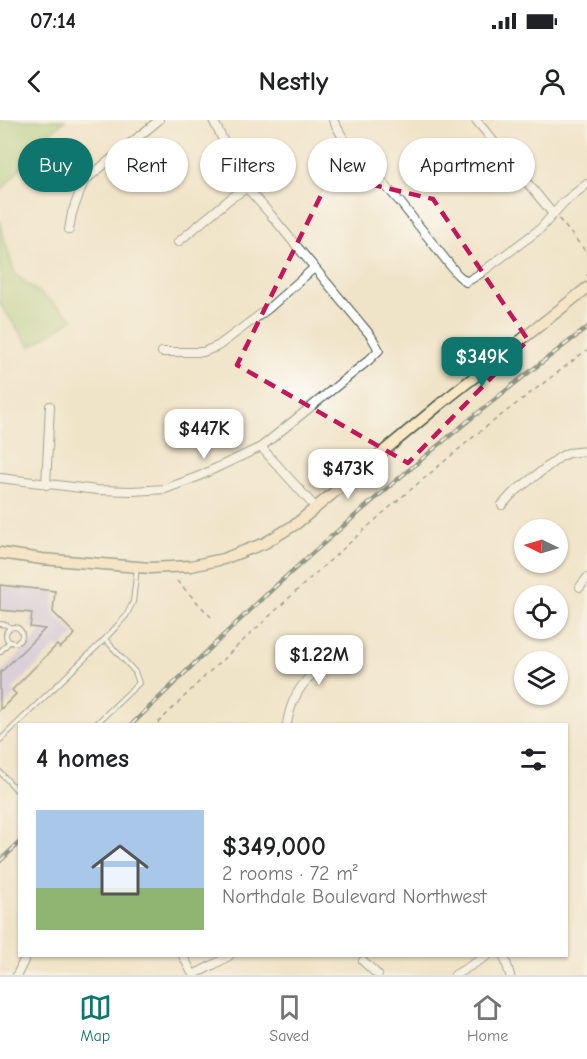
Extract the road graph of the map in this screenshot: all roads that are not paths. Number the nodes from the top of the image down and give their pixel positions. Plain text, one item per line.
1 (159, 120) edge
2 (213, 120) edge
3 (333, 120) edge
4 (476, 120) edge
5 (222, 138) edge
6 (587, 184) edge
7 (241, 192) edge
8 (251, 192) edge
9 (553, 213) junction
10 (69, 230) dead end
11 (178, 242) dead end
12 (314, 268) junction
13 (587, 288) edge
14 (162, 352) dead end
15 (50, 406) dead end
16 (261, 447) junction
17 (587, 451) edge
18 (0, 478) edge
19 (46, 485) junction
20 (502, 505) dead end
21 (316, 508) junction
22 (0, 553) edge
23 (137, 567) junction
24 (587, 579) edge
25 (580, 587) dead end
26 (0, 624) edge
27 (10, 628) junction
28 (105, 639) junction
29 (9, 642) junction
30 (352, 649) dead end
31 (0, 651) edge
32 (97, 723) edge
33 (287, 723) edge
34 (0, 740) edge
35 (0, 772) edge
36 (18, 792) edge
37 (26, 957) edge
38 (184, 957) edge
39 (227, 957) edge
40 (484, 957) edge
41 (504, 957) edge
42 (363, 961) dead end
43 (17, 975) edge
44 (193, 975) edge
45 (378, 975) edge
46 (455, 975) edge
47 (510, 975) edge

1 - 10 street
2 - 5 street
3 - 9 street
4 - 9 street
6 - 9 street
7 - 11 street
8 - 12 street
12 - 14 street
12 - 16 street
13 - 21 street
15 - 19 street
16 - 19 street
16 - 21 street
17 - 20 street
18 - 19 street
21 - 23 street
22 - 23 street
23 - 28 lane
24 - 25 street
26 - 27 lane
27 - 29 lane
27 - 29 lane
28 - 32 lane
28 - 34 lane
29 - 31 lane
30 - 33 street
35 - 36 lane
37 - 43 street
38 - 44 street
39 - 44 street
40 - 46 street
41 - 47 street
42 - 45 street

